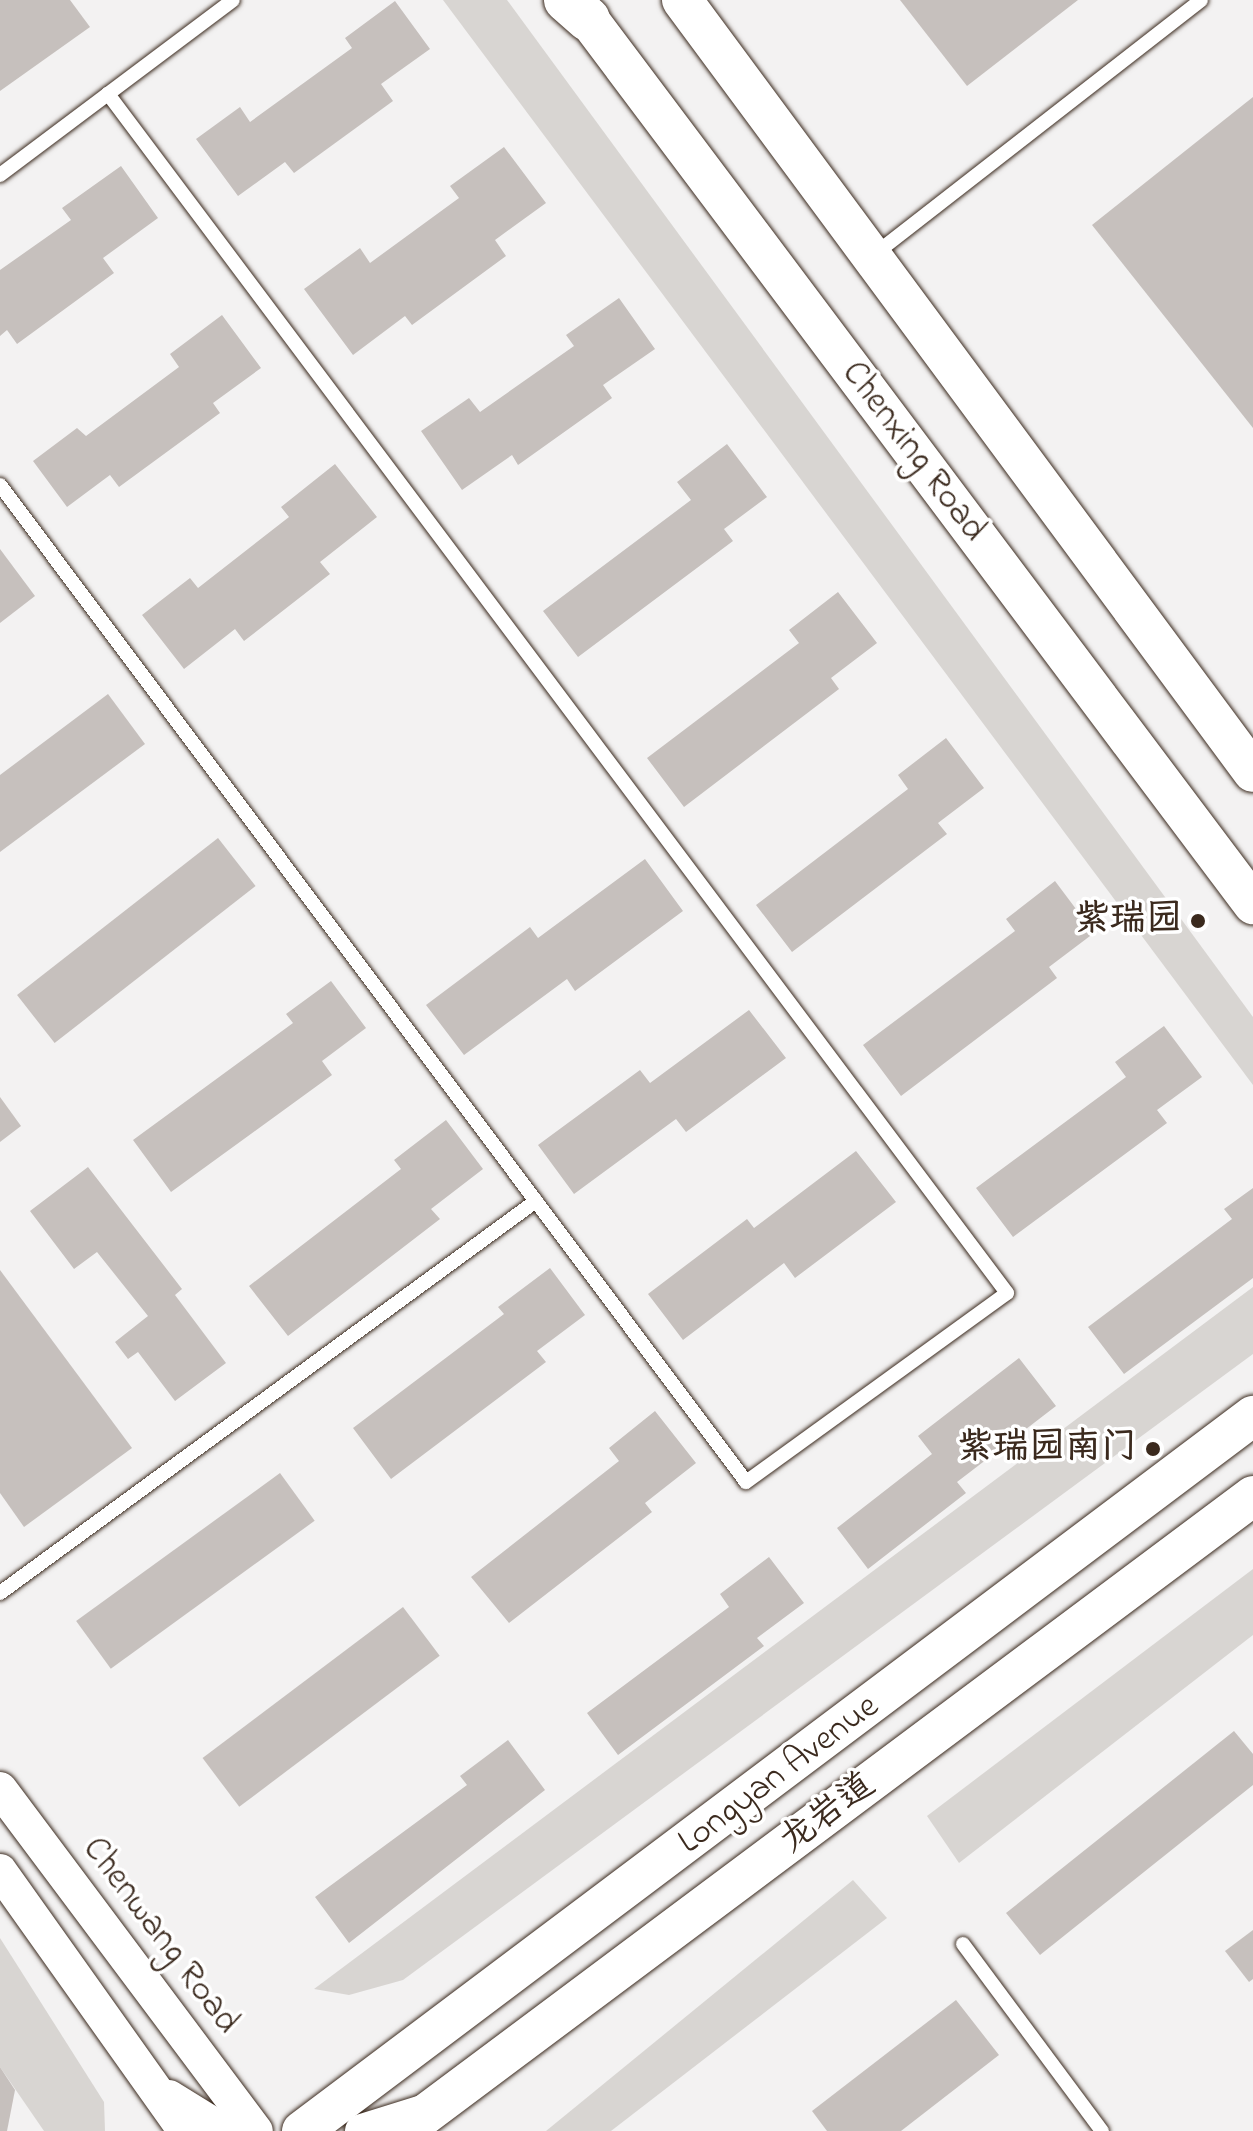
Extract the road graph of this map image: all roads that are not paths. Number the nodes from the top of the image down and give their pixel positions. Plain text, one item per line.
1 (233, 0) edge
2 (682, 0) edge
3 (1201, 0) edge
4 (576, 6) edge
5 (108, 94) junction
6 (0, 175) edge
7 (871, 257) junction
8 (0, 485) edge
9 (1253, 772) edge
10 (1253, 904) edge
11 (536, 1201) junction
12 (1253, 1416) edge
13 (1253, 1496) edge
14 (0, 1593) edge
15 (0, 1789) edge
16 (0, 1871) edge
17 (963, 1944) dead end
18 (150, 2082) junction
19 (418, 2120) edge
20 (185, 2131) edge
21 (224, 2131) edge
22 (256, 2131) edge
23 (302, 2131) edge
24 (362, 2131) edge
25 (1102, 2131) edge

1 - 5 lane
2 - 7 main road
3 - 7 lane
4 - 10 main road, Chenxing Road
5 - 6 lane
5 - 11 lane
7 - 9 main road
8 - 11 lane
11 - 14 lane
12 - 23 main road, Longyan Avenue
13 - 19 main road, 龙岩道
15 - 22 street, Chenwang Road
16 - 18 street
17 - 25 lane
18 - 20 street
18 - 21 street
19 - 24 street

